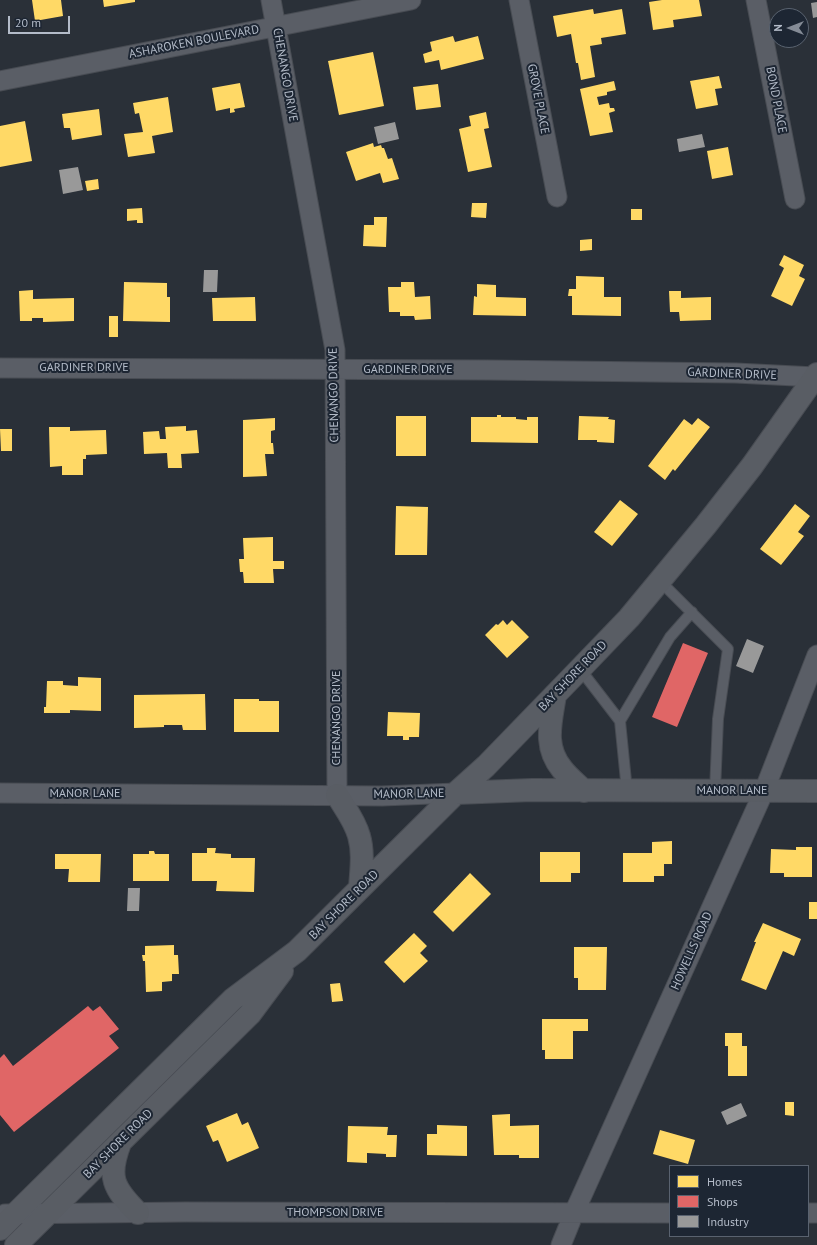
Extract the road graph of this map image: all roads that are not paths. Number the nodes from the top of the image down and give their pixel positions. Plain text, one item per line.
1 (271, 0) edge
2 (411, 0) edge
3 (519, 0) edge
4 (756, 0) edge
5 (276, 26) junction
6 (0, 81) edge
7 (557, 197) dead end
8 (795, 199) dead end
9 (0, 368) edge
10 (335, 370) junction
11 (816, 376) edge
12 (660, 581) junction
13 (692, 612) junction
14 (817, 656) edge
15 (580, 669) junction
16 (555, 695) junction
17 (620, 721) junction
18 (584, 791) junction
19 (627, 791) junction
20 (715, 791) junction
21 (764, 791) junction
22 (817, 791) edge
23 (0, 793) edge
24 (456, 793) junction
25 (337, 795) junction
26 (360, 888) junction
27 (297, 951) junction
28 (120, 1143) junction
29 (138, 1213) junction
30 (669, 1213) edge
31 (8, 1214) edge
32 (47, 1214) junction
33 (574, 1214) junction
34 (0, 1229) edge
35 (16, 1245) edge
36 (562, 1245) edge

1 - 5 street, CHENANGO DRIVE
2 - 5 street, ASHAROKEN BOULEVARD
3 - 7 street, GROVE PLACE
4 - 8 street, BOND PLACE
5 - 6 street, ASHAROKEN BOULEVARD
5 - 10 street, CHENANGO DRIVE
9 - 10 street, GARDINER DRIVE
10 - 11 street, GARDINER DRIVE
10 - 25 street, CHENANGO DRIVE
11 - 12 main road, BAY SHORE ROAD
12 - 13 lane
12 - 15 main road, BAY SHORE ROAD
13 - 17 lane
13 - 20 lane
14 - 21 street, HOWELLS ROAD
15 - 16 main road, BAY SHORE ROAD
15 - 17 lane
16 - 18 main road
16 - 24 main road, BAY SHORE ROAD
17 - 19 lane
18 - 19 main road, MANOR LANE
18 - 24 main road, MANOR LANE
19 - 20 main road, MANOR LANE
20 - 21 main road, MANOR LANE
21 - 22 main road, MANOR LANE
21 - 33 street, HOWELLS ROAD
23 - 25 street, MANOR LANE
24 - 25 street, MANOR LANE
24 - 26 main road, BAY SHORE ROAD
25 - 26 main road
26 - 27 main road, BAY SHORE ROAD
27 - 28 main road, BAY SHORE ROAD
27 - 31 main road, BAY SHORE ROAD
28 - 29 main road
28 - 32 main road, BAY SHORE ROAD
29 - 32 street, THOMPSON DRIVE
29 - 33 street, THOMPSON DRIVE
30 - 33 street, THOMPSON DRIVE
31 - 32 street, THOMPSON DRIVE
31 - 34 main road, BAY SHORE ROAD
32 - 35 main road, BAY SHORE ROAD
33 - 36 street, HOWELLS ROAD

